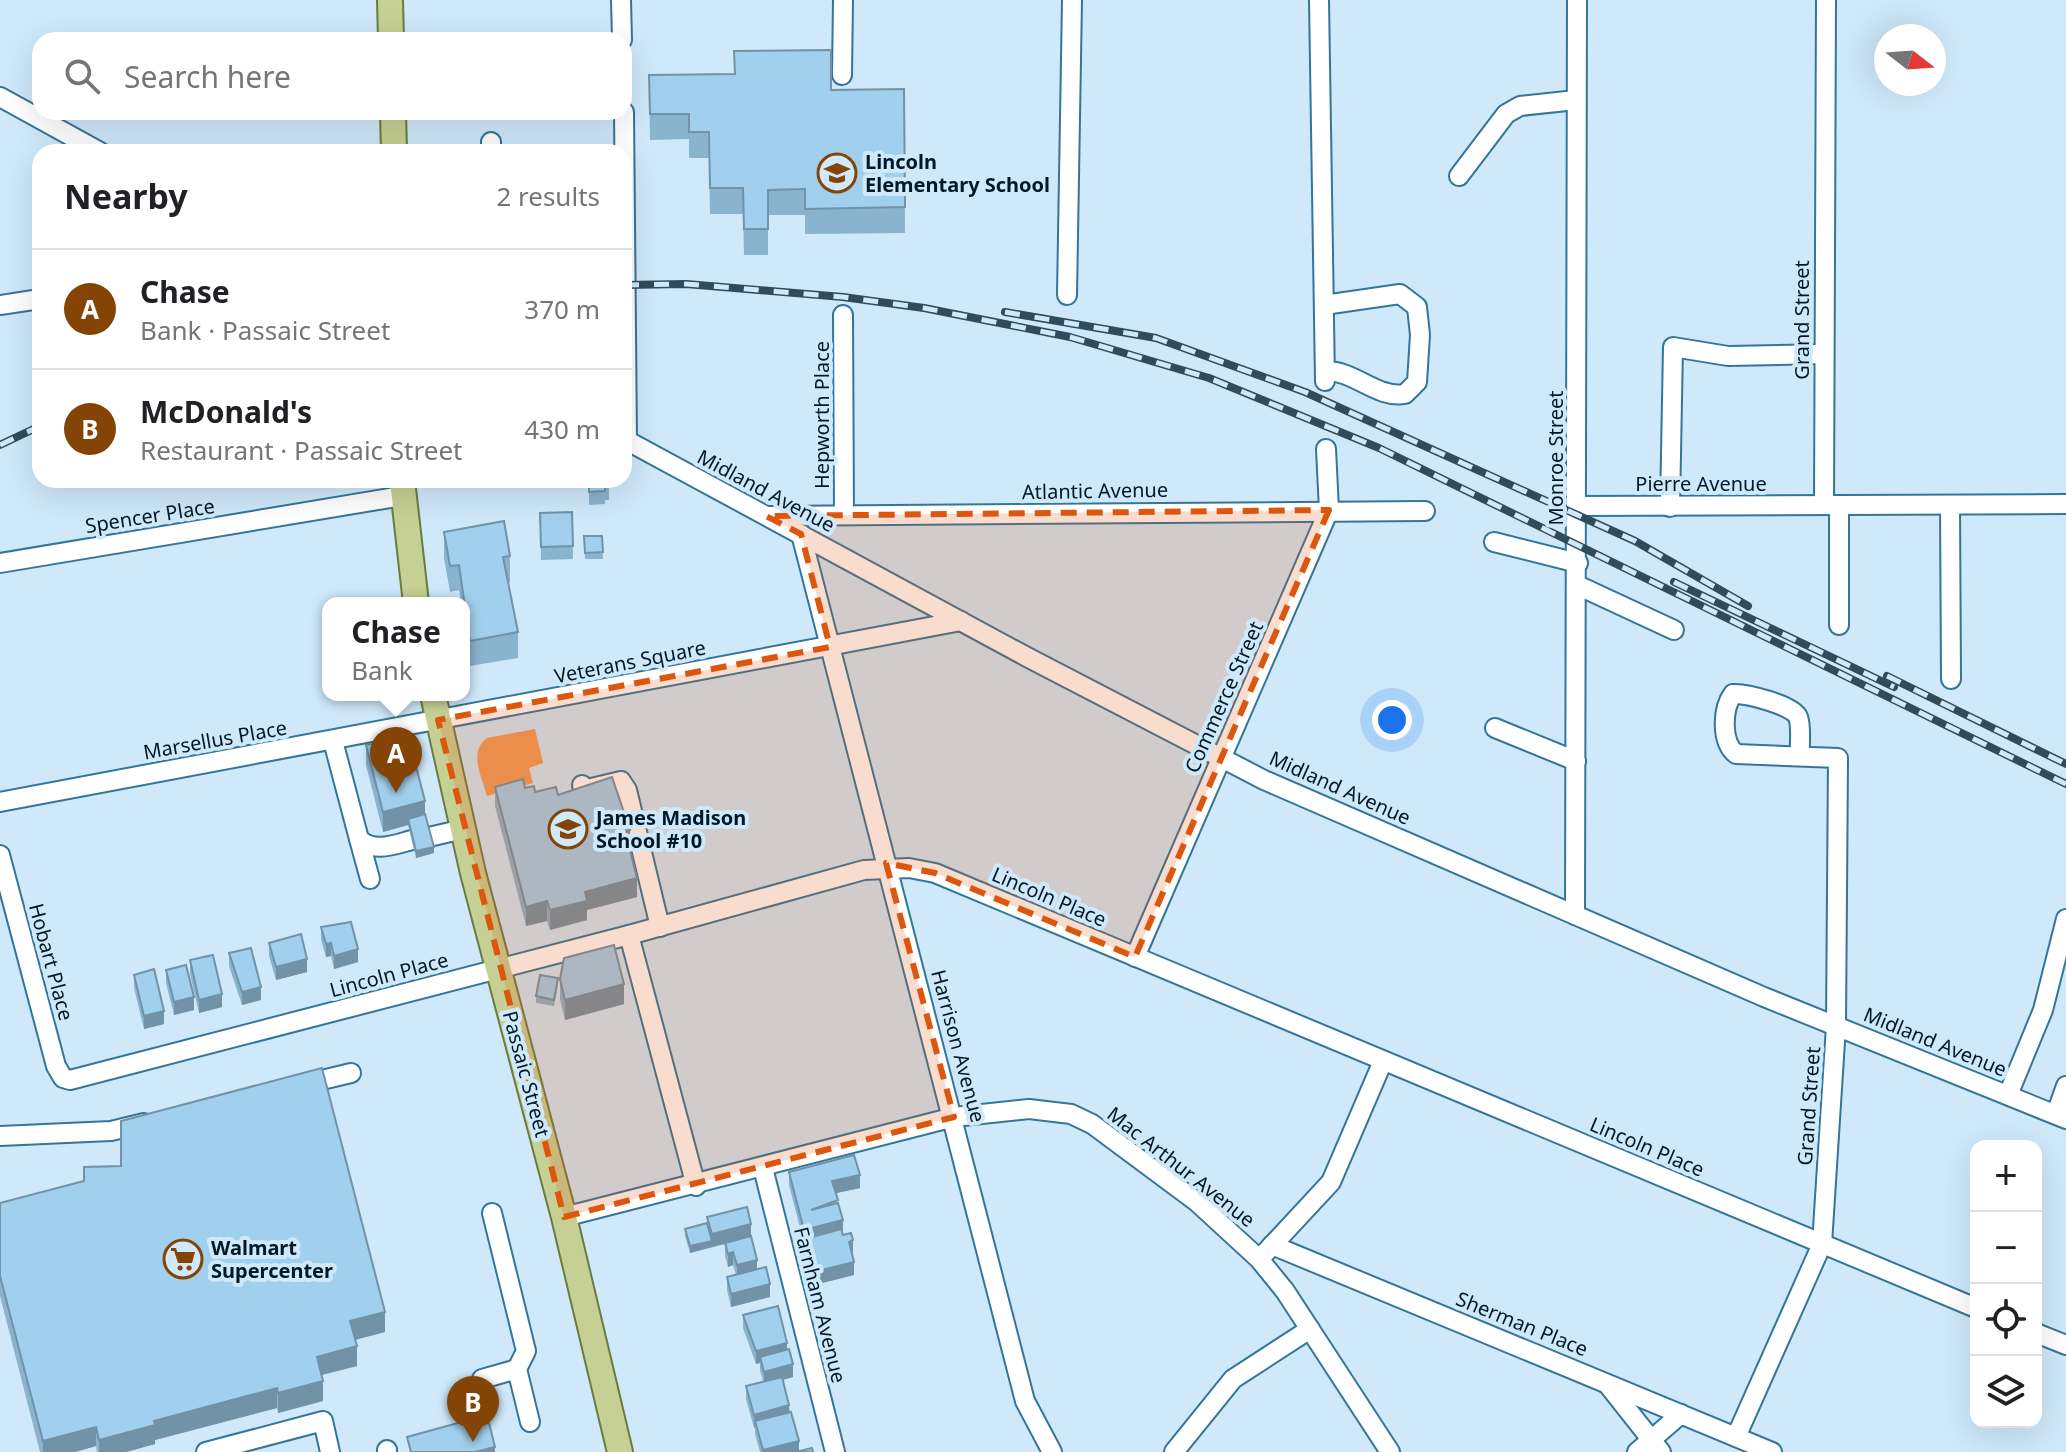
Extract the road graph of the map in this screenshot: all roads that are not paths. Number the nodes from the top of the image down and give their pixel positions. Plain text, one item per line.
1 (390, 0) edge
2 (621, 0) edge
3 (843, 0) edge
4 (1072, 0) edge
5 (1319, 0) edge
6 (1577, 0) edge
7 (1826, 0) edge
8 (391, 32) edge
9 (622, 32) edge
10 (842, 75) dead end
11 (0, 97) edge
12 (1576, 100) junction
13 (32, 115) edge
14 (42, 120) edge
15 (393, 120) edge
16 (624, 120) edge
17 (85, 144) edge
18 (394, 144) edge
19 (624, 144) edge
20 (1459, 176) dead end
21 (1067, 295) dead end
22 (32, 300) edge
23 (0, 305) edge
24 (1324, 305) junction
25 (843, 315) dead end
26 (1824, 354) junction
27 (632, 443) edge
28 (1326, 449) dead end
29 (402, 488) edge
30 (2066, 504) edge
31 (1831, 505) junction
32 (1950, 505) junction
33 (1578, 506) junction
34 (1670, 507) junction
35 (1329, 510) junction
36 (1425, 511) dead end
37 (844, 515) junction
38 (766, 516) junction
39 (801, 534) junction
40 (1494, 542) dead end
41 (0, 563) edge
42 (1578, 563) junction
43 (1577, 585) junction
44 (415, 597) edge
45 (961, 621) junction
46 (1839, 625) dead end
47 (1674, 630) dead end
48 (830, 647) junction
49 (1951, 679) dead end
50 (434, 701) edge
51 (438, 720) junction
52 (1495, 728) dead end
53 (333, 741) junction
54 (1800, 756) junction
55 (1221, 757) junction
56 (1576, 761) junction
57 (582, 785) edge
58 (0, 802) edge
59 (463, 829) junction
60 (359, 839) junction
61 (0, 855) edge
62 (887, 867) junction
63 (370, 879) dead end
64 (1575, 915) junction
65 (2066, 919) edge
66 (660, 927) junction
67 (629, 935) junction
68 (1135, 957) junction
69 (499, 969) junction
70 (1836, 1026) junction
71 (1383, 1061) junction
72 (351, 1073) dead end
73 (63, 1078) joint
74 (2066, 1086) edge
75 (276, 1091) edge
76 (2008, 1095) junction
77 (2061, 1116) edge
78 (954, 1117) junction
79 (156, 1120) edge
80 (0, 1136) edge
81 (763, 1168) junction
82 (696, 1186) junction
83 (492, 1213) dead end
84 (564, 1217) junction
85 (1822, 1244) junction
86 (1272, 1245) junction
87 (1259, 1259) junction
88 (1970, 1306) edge
89 (1310, 1329) junction
90 (2042, 1335) edge
91 (2066, 1345) edge
92 (517, 1369) junction
93 (482, 1379) dead end
94 (1607, 1383) junction
95 (1681, 1414) junction
96 (530, 1422) dead end
97 (1736, 1437) junction
98 (1656, 1446) edge
99 (206, 1452) edge
100 (330, 1452) edge
101 (620, 1452) edge
102 (835, 1452) edge
103 (1052, 1452) edge
104 (1174, 1452) edge
105 (1390, 1452) edge
106 (1637, 1452) edge
107 (1772, 1452) edge

1 - 8 main road
2 - 9 street
3 - 10 street
4 - 21 street
5 - 24 street
6 - 12 street, Monroe Street
7 - 26 street, Grand Street
11 - 13 street
12 - 20 street
12 - 33 street, Monroe Street
14 - 17 street
15 - 18 main road
16 - 19 street
22 - 23 street
24 - 24 street
25 - 37 street, Hepworth Place
26 - 31 street, Grand Street
26 - 34 street
27 - 38 street, Midland Avenue
28 - 35 street, Commerce Street
29 - 41 street, Spencer Place
29 - 44 main road
30 - 32 street, Pierre Avenue
31 - 32 street, Pierre Avenue
31 - 34 street, Pierre Avenue
31 - 46 street, Grand Street
32 - 49 street
33 - 34 street, Pierre Avenue
33 - 42 street, Monroe Street
35 - 36 street, Atlantic Avenue
35 - 37 street, Atlantic Avenue
35 - 55 street, Commerce Street
37 - 38 street, Atlantic Avenue
38 - 39 street, Midland Avenue
39 - 45 street, Midland Avenue
39 - 48 street
40 - 42 street
42 - 43 street, Monroe Street
43 - 47 street
43 - 56 street, Monroe Street
45 - 48 street, Veterans Square
45 - 55 street, Midland Avenue
48 - 51 street, Veterans Square
48 - 62 street, Harrison Avenue
50 - 51 main road, Passaic Street
51 - 53 street, Marsellus Place
51 - 59 main road, Passaic Street
52 - 56 street
53 - 58 street, Marsellus Place
53 - 60 street
54 - 54 street
54 - 70 street, Grand Street
55 - 64 street, Midland Avenue
55 - 68 street, Commerce Street
56 - 64 street, Monroe Street
57 - 66 street
59 - 60 street
59 - 69 main road, Passaic Street
60 - 63 street
61 - 73 street, Hobart Place
62 - 66 street, Lincoln Place
62 - 68 street, Lincoln Place
62 - 78 street, Harrison Avenue
64 - 70 street, Midland Avenue
65 - 76 street
66 - 67 street, Lincoln Place
67 - 69 street, Lincoln Place
67 - 82 street
68 - 71 street, Lincoln Place
69 - 73 street, Lincoln Place
69 - 84 main road, Passaic Street
70 - 76 street, Midland Avenue
70 - 85 street, Grand Street
71 - 85 street, Lincoln Place
71 - 86 street
72 - 75 street
74 - 77 street
76 - 77 street, Midland Avenue
78 - 81 street, Mac Arthur Avenue
78 - 87 street, Mac Arthur Avenue
78 - 103 street, Harrison Avenue
79 - 80 street
81 - 82 street, Mac Arthur Avenue
81 - 102 street, Farnham Avenue
82 - 84 street, Mac Arthur Avenue
83 - 92 street
84 - 101 main road, Passaic Street
85 - 88 street, Lincoln Place
85 - 97 street, Grand Street
86 - 87 street
86 - 94 street, Sherman Place
87 - 89 street, Mac Arthur Avenue
89 - 104 street
89 - 105 street, Mac Arthur Avenue
90 - 91 street
92 - 93 street
92 - 96 street
94 - 95 street, Sherman Place
94 - 98 street
95 - 97 street, Sherman Place
95 - 98 street
97 - 107 street, Sherman Place
98 - 106 street
99 - 100 street

